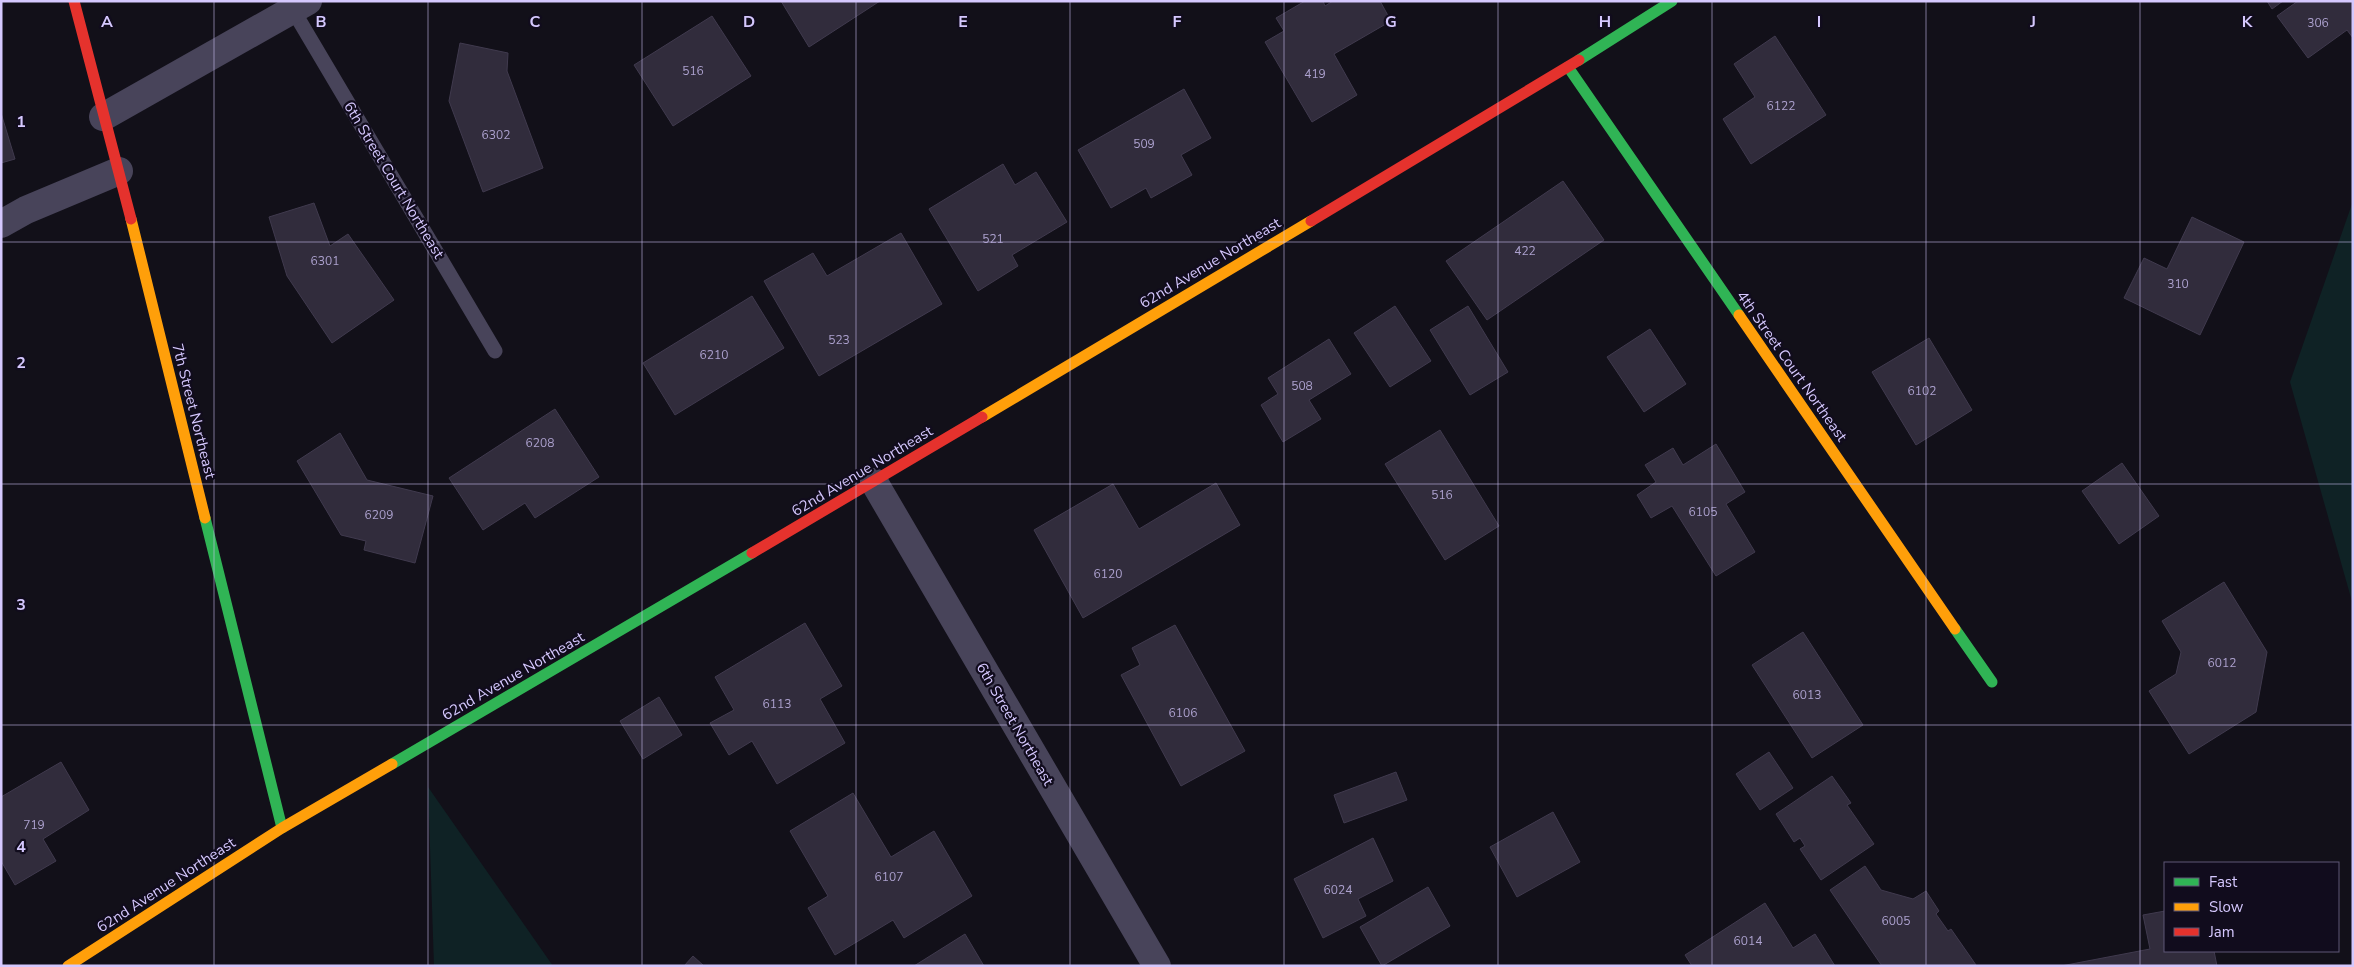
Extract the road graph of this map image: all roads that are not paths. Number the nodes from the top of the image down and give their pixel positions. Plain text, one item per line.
1 (74, 1) edge
2 (1672, 1) edge
3 (300, 6) edge
4 (1568, 67) junction
5 (103, 117) junction
6 (119, 171) junction
7 (1, 224) edge
8 (495, 350) dead end
9 (874, 482) junction
10 (1992, 682) dead end
11 (282, 828) junction
12 (68, 966) edge
13 (1157, 966) edge

1 - 5 street, 7th Street Northeast
2 - 4 street, 62nd Avenue Northeast
3 - 5 street
3 - 8 lane, 6th Street Court Northeast
4 - 9 street, 62nd Avenue Northeast
4 - 10 street, 4th Street Court Northeast
5 - 6 street, 7th Street Northeast
6 - 7 street
6 - 11 street, 7th Street Northeast
9 - 11 street, 62nd Avenue Northeast
9 - 13 street, 6th Street Northeast
11 - 12 street, 62nd Avenue Northeast

